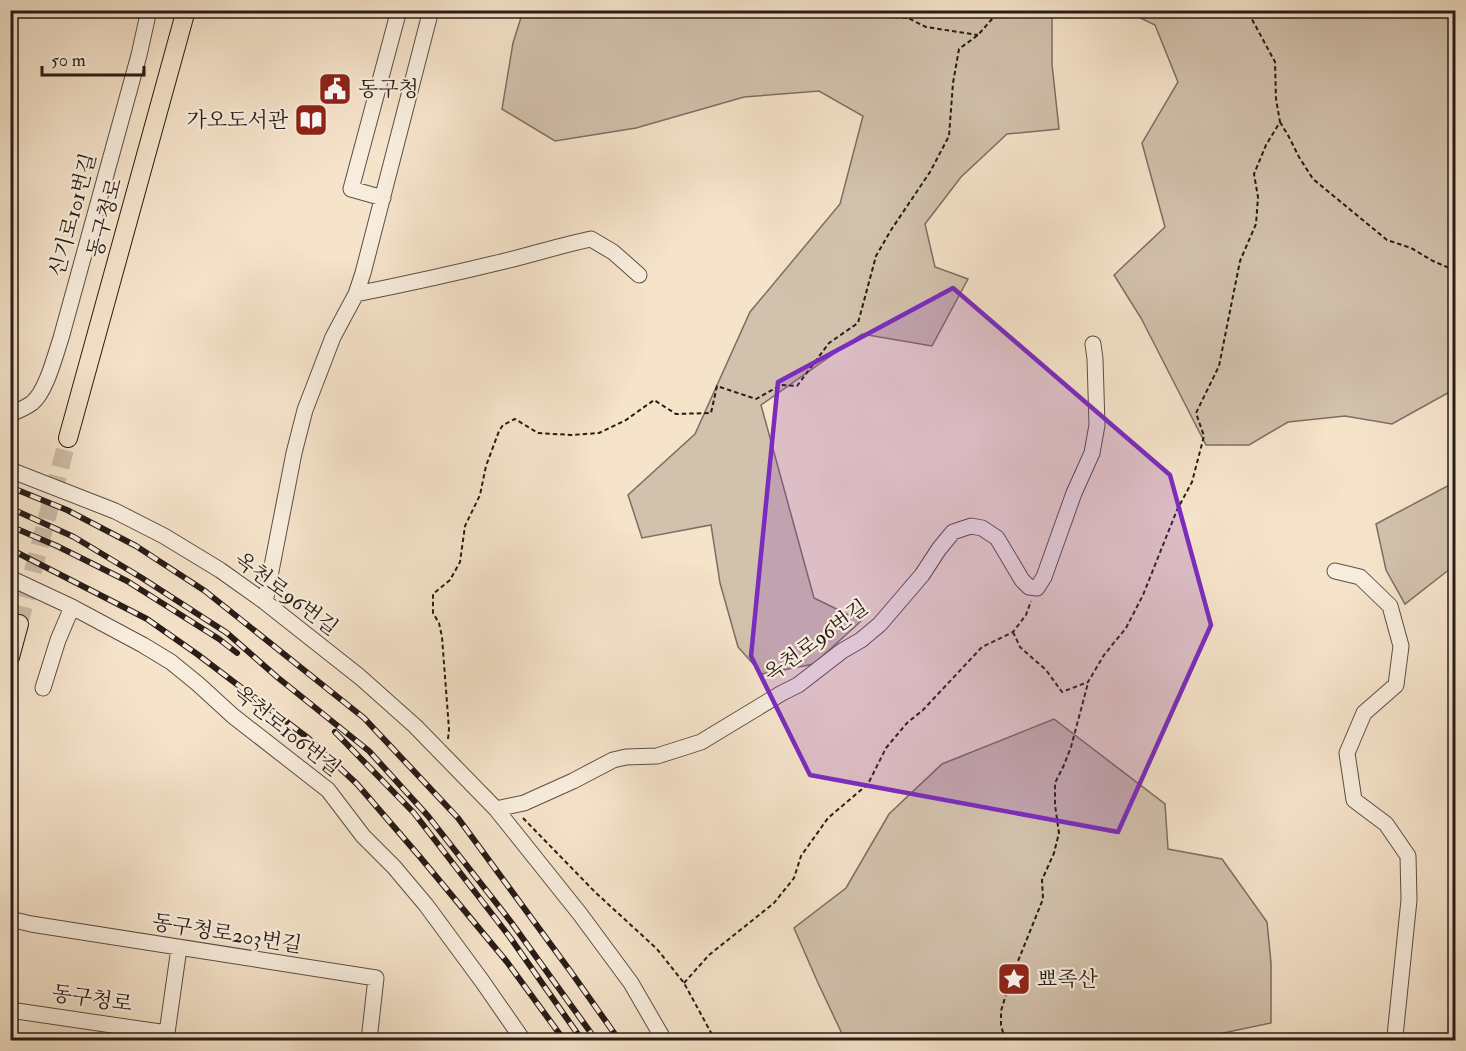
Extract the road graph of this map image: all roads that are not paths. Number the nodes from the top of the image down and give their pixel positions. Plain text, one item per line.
1 (149, 10) edge
2 (186, 10) edge
3 (399, 10) edge
4 (431, 10) edge
5 (383, 198) junction
6 (639, 275) dead end
7 (356, 294) junction
8 (1093, 344) dead end
9 (10, 414) edge
10 (68, 438) tunnel mouth
11 (10, 470) edge
12 (1335, 571) dead end
13 (10, 578) edge
14 (266, 602) junction
15 (72, 607) junction
16 (19, 624) tunnel mouth
17 (10, 657) edge
18 (43, 688) dead end
19 (497, 811) junction
20 (10, 919) edge
21 (179, 948) junction
22 (10, 1010) edge
23 (166, 1037) edge
24 (369, 1041) edge
25 (523, 1041) edge
26 (664, 1041) edge
27 (1399, 1041) edge

1 - 9 street, 신기로101번길
2 - 10 main road, 동구청로
3 - 5 street
4 - 5 street
5 - 7 street
6 - 7 street
7 - 14 street
8 - 19 street, 옥천로96번길
11 - 14 street, 옥천로96번길
12 - 27 street
13 - 15 street, 옥천로106번길
14 - 19 street, 옥천로96번길
15 - 18 street
15 - 25 street, 옥천로106번길
16 - 17 main road
19 - 26 street, 옥천로96번길
20 - 21 street, 동구청로203번길
21 - 23 street
21 - 24 street, 동구청로203번길
22 - 23 street, 동구청로

